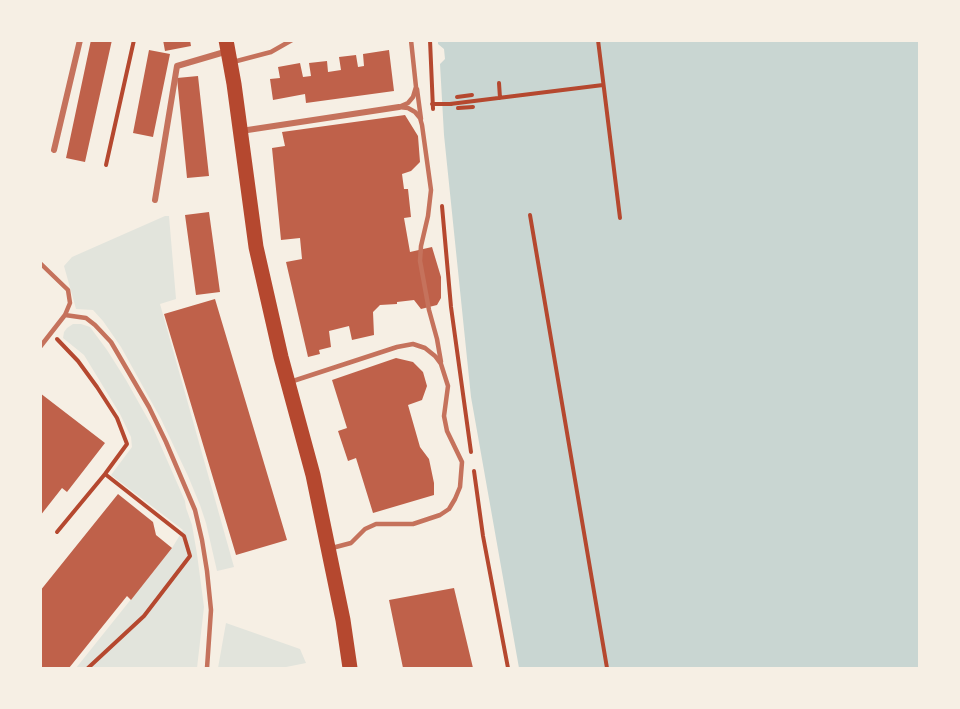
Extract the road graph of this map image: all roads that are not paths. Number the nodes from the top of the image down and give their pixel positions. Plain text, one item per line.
1 (80, 40) edge
2 (292, 40) edge
3 (411, 40) edge
4 (228, 51) edge
5 (415, 77) junction
6 (399, 106) junction
7 (422, 125) junction
8 (240, 131) junction
9 (54, 150) dead end
10 (155, 200) dead end
11 (40, 262) edge
12 (65, 315) junction
13 (40, 347) edge
14 (441, 364) junction
15 (287, 382) junction
16 (328, 549) junction
17 (207, 669) edge
18 (350, 669) edge

1 - 9 street
2 - 4 lane
3 - 5 lane
4 - 8 highway
4 - 10 street
5 - 6 lane
5 - 7 lane
6 - 7 lane
6 - 8 street
7 - 14 lane
8 - 15 highway
11 - 12 lane
12 - 13 lane
12 - 17 lane
14 - 15 lane
14 - 16 lane
15 - 16 highway
16 - 18 highway

